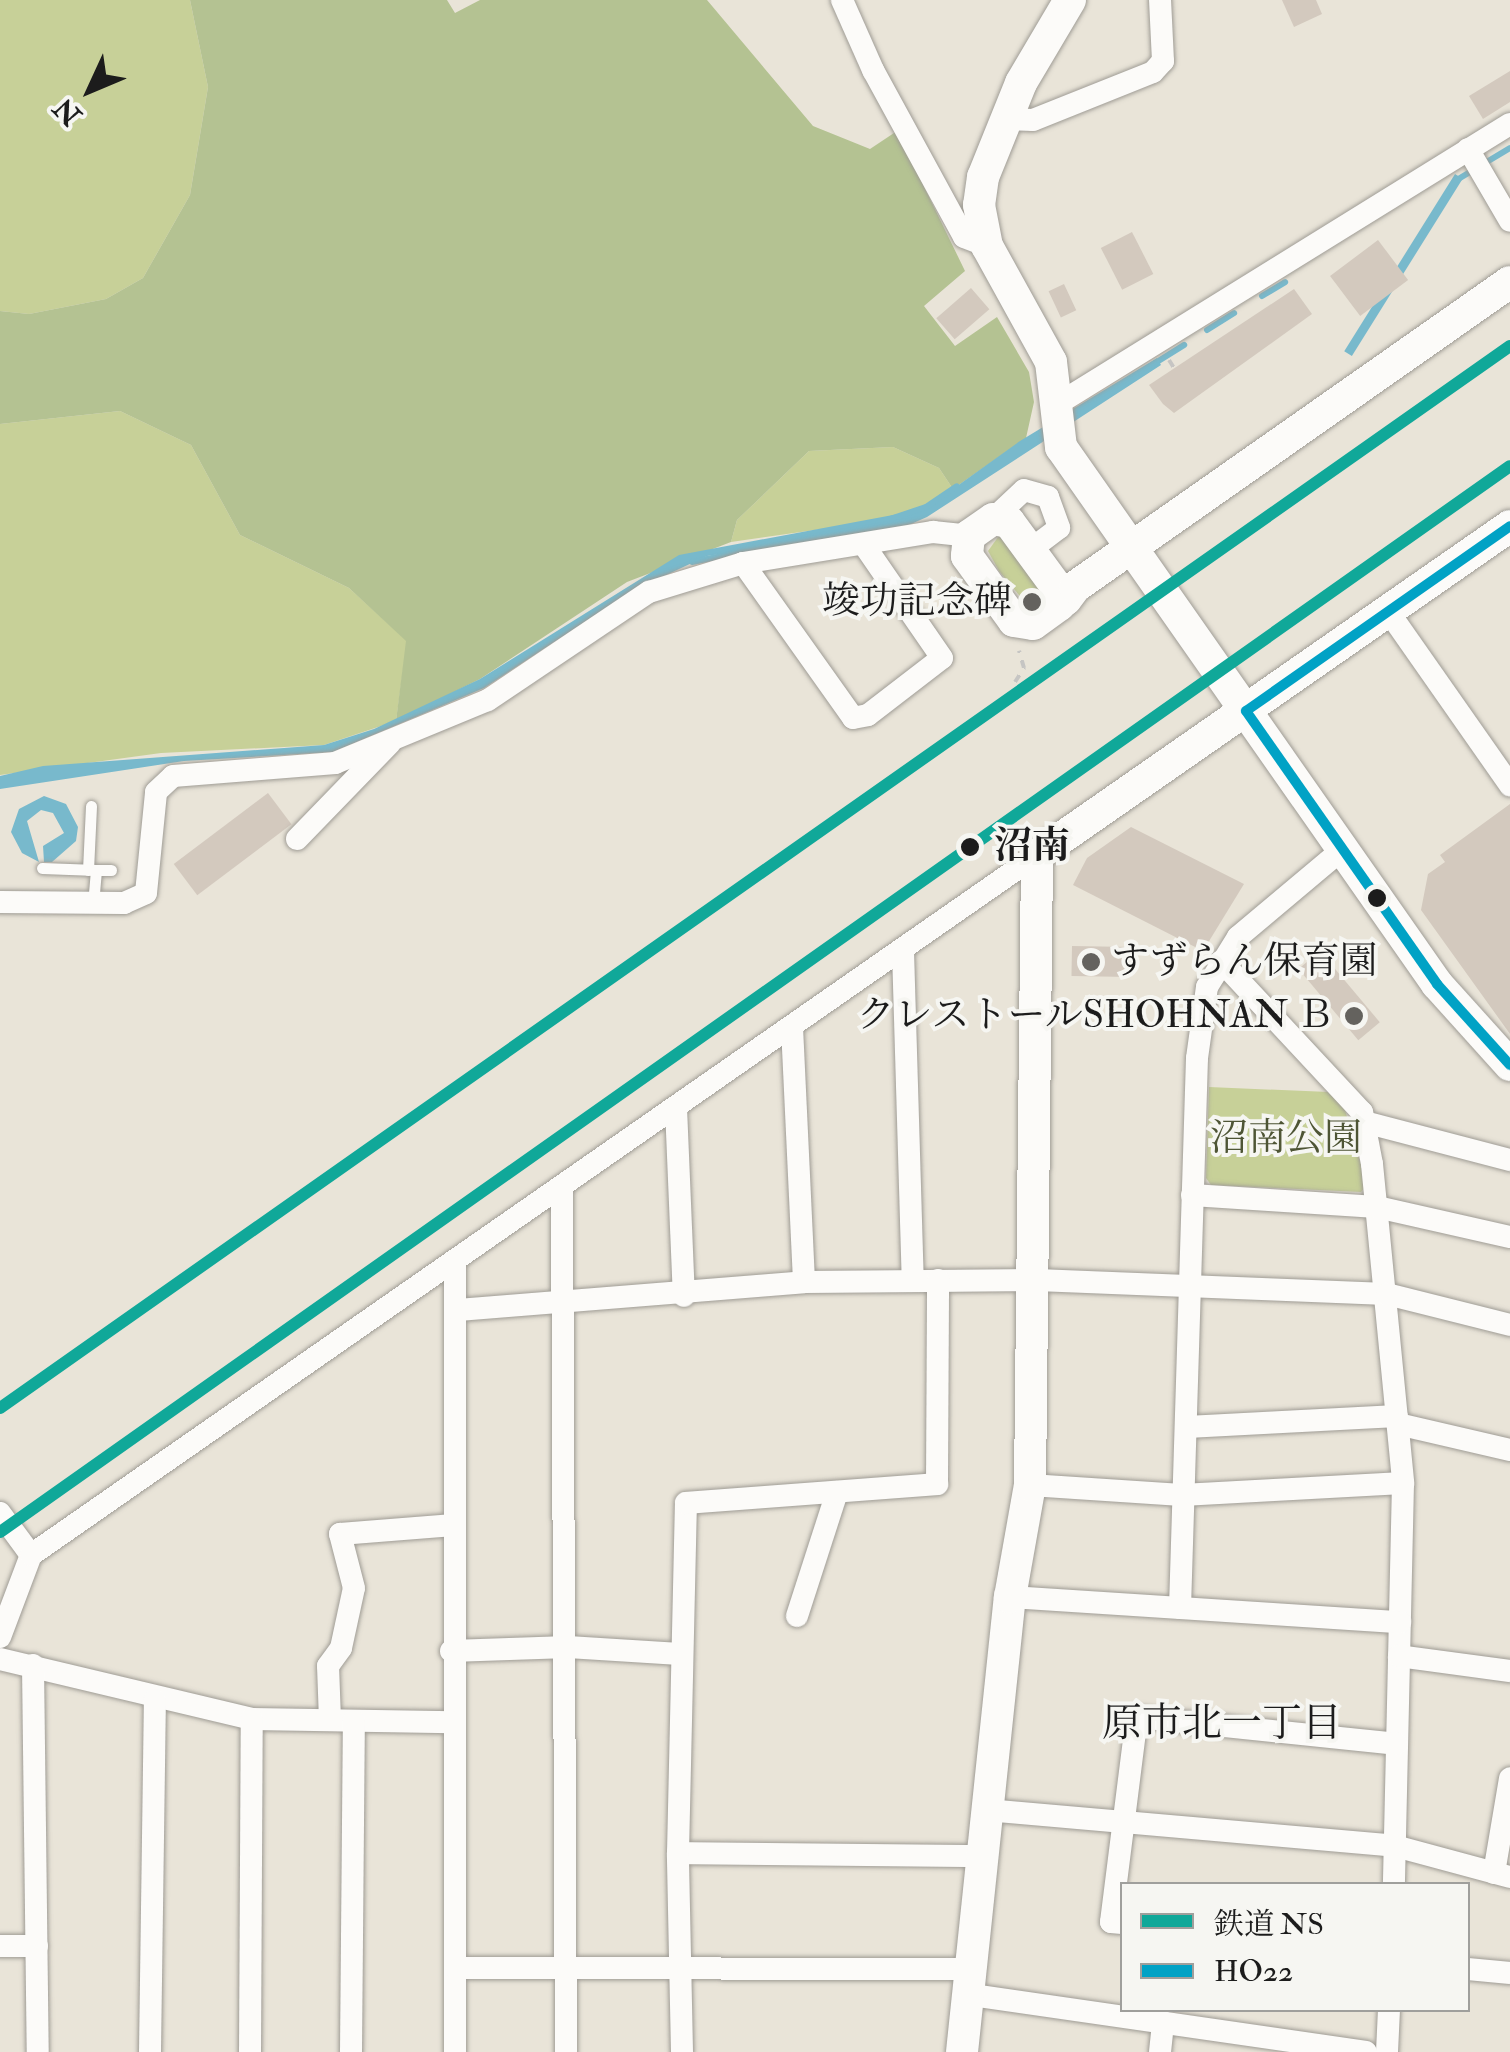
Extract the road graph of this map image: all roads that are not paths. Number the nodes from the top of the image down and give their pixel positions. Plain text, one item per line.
1 (842, 0) edge
2 (1070, 0) edge
3 (1160, 0) edge
4 (1005, 119) junction
5 (1510, 124) edge
6 (1471, 153) junction
7 (1510, 221) edge
8 (986, 246) junction
9 (1510, 282) edge
10 (1056, 404) junction
11 (1510, 526) edge
12 (981, 527) junction
13 (864, 545) junction
14 (1131, 547) junction
15 (1030, 550) junction
16 (742, 563) junction
17 (1063, 592) junction
18 (1388, 612) junction
19 (1246, 712) junction
20 (396, 736) junction
21 (1510, 784) edge
22 (91, 806) dead end
23 (297, 839) dead end
24 (1342, 849) junction
25 (1038, 855) junction
26 (42, 868) dead end
27 (92, 870) junction
28 (112, 870) dead end
29 (0, 902) edge
30 (93, 903) junction
31 (903, 950) junction
32 (1221, 961) junction
33 (792, 1028) junction
34 (1510, 1065) edge
35 (676, 1108) junction
36 (1364, 1122) junction
37 (1510, 1160) edge
38 (562, 1187) junction
39 (1192, 1195) junction
40 (1377, 1207) junction
41 (1510, 1237) edge
42 (454, 1262) junction
43 (938, 1280) junction
44 (1036, 1280) junction
45 (913, 1281) junction
46 (804, 1282) junction
47 (1189, 1284) junction
48 (1386, 1294) junction
49 (684, 1296) junction
50 (563, 1298) junction
51 (458, 1310) junction
52 (1510, 1324) edge
53 (1397, 1420) junction
54 (1187, 1427) junction
55 (1510, 1450) edge
56 (1402, 1483) junction
57 (1030, 1486) junction
58 (838, 1492) junction
59 (1182, 1494) junction
60 (0, 1512) edge
61 (454, 1525) junction
62 (31, 1554) junction
63 (1010, 1598) junction
64 (1180, 1608) junction
65 (797, 1616) dead end
66 (1400, 1622) junction
67 (0, 1637) edge
68 (568, 1647) junction
69 (452, 1651) junction
70 (680, 1654) junction
71 (1399, 1656) junction
72 (0, 1659) edge
73 (33, 1666) junction
74 (1510, 1671) edge
75 (155, 1700) junction
76 (252, 1720) junction
77 (342, 1720) junction
78 (453, 1722) junction
79 (1397, 1744) junction
80 (1510, 1778) edge
81 (986, 1810) junction
82 (1119, 1820) junction
83 (1395, 1846) junction
84 (678, 1853) junction
85 (980, 1856) junction
86 (1502, 1875) edge
87 (1394, 1882) edge
88 (1120, 1923) edge
89 (0, 1946) edge
90 (37, 1946) junction
91 (566, 1965) junction
92 (680, 1965) junction
93 (456, 1968) junction
94 (1470, 1969) edge
95 (1510, 1973) edge
96 (966, 1982) junction
97 (1120, 2007) edge
98 (1134, 2012) edge
99 (1389, 2012) edge
100 (1162, 2022) junction
101 (1274, 2045) edge
102 (38, 2052) edge
103 (150, 2052) edge
104 (250, 2052) edge
105 (351, 2052) edge
106 (454, 2052) edge
107 (566, 2052) edge
108 (682, 2052) edge
109 (962, 2052) edge
110 (1160, 2052) edge
111 (1366, 2052) edge
112 (1387, 2052) edge

1 - 8 street
2 - 4 street
3 - 4 street
4 - 8 street
5 - 6 street
6 - 7 street
6 - 10 street
8 - 10 street
9 - 14 street
10 - 14 street
11 - 18 street
12 - 13 street
12 - 15 street
12 - 15 street
12 - 17 street
13 - 16 street
13 - 16 street
14 - 17 street
14 - 19 street
15 - 17 street
16 - 20 street
18 - 19 street
18 - 21 street
19 - 24 street
19 - 25 street
20 - 23 street
20 - 30 street
22 - 27 lane
24 - 32 street
24 - 34 street
25 - 31 street
25 - 44 street
26 - 27 lane
27 - 28 lane
27 - 30 lane
29 - 30 street
31 - 33 street
31 - 45 street
32 - 36 street
32 - 39 street
33 - 35 street
33 - 46 street
35 - 38 street
35 - 49 street
36 - 37 street
36 - 40 street
38 - 42 street
38 - 50 street
39 - 40 street
39 - 47 street
40 - 41 street
40 - 48 street
42 - 51 street
42 - 62 street
43 - 44 street
43 - 45 street
43 - 58 street
44 - 47 street
44 - 57 street
45 - 46 street
46 - 49 street
47 - 48 street
47 - 54 street
48 - 52 street
48 - 53 street
49 - 50 street
50 - 51 street
50 - 68 street
51 - 61 street
53 - 54 street
53 - 55 street
53 - 56 street
54 - 59 street
56 - 59 street
56 - 66 street
57 - 59 street
57 - 63 street
58 - 65 street
58 - 70 street
59 - 64 street
60 - 62 street
61 - 69 street
61 - 77 street
62 - 67 street
63 - 64 street
63 - 81 street
64 - 66 street
66 - 71 street
68 - 69 street
68 - 70 street
68 - 91 street
69 - 78 street
70 - 84 street
71 - 74 street
71 - 79 street
72 - 73 street
73 - 75 street
73 - 90 street
75 - 76 street
75 - 103 street
76 - 77 street
76 - 104 street
77 - 78 street
77 - 105 street
78 - 93 street
79 - 82 street
79 - 83 street
80 - 86 street
81 - 82 street
81 - 85 street
82 - 83 street
82 - 88 street
83 - 86 street
83 - 87 street
84 - 85 street
84 - 92 street
85 - 96 street
89 - 90 street
90 - 102 street
91 - 92 street
91 - 93 street
91 - 107 street
92 - 96 street
92 - 108 street
93 - 106 street
94 - 95 street
96 - 97 street
96 - 109 street
98 - 100 street
99 - 112 street
100 - 101 street
100 - 110 street
101 - 111 street

